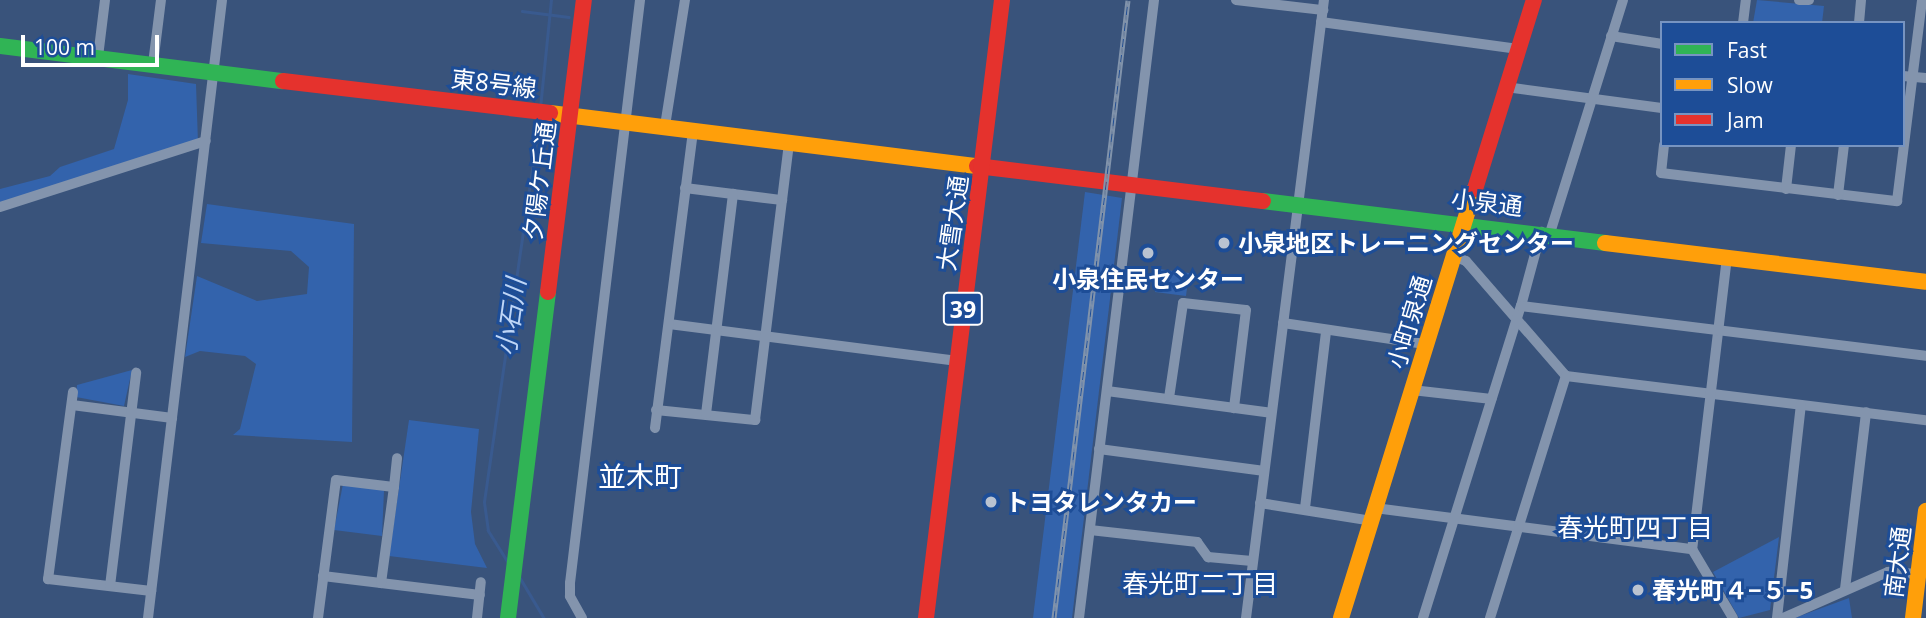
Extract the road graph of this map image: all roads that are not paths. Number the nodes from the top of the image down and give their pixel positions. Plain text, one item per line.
1 (105, 0) edge
2 (161, 0) edge
3 (222, 0) edge
4 (584, 0) edge
5 (640, 0) edge
6 (685, 0) edge
7 (1002, 0) edge
8 (1154, 0) edge
9 (1236, 0) edge
10 (1534, 0) edge
11 (1622, 0) edge
12 (1746, 0) edge
13 (1799, 0) edge
14 (1809, 0) edge
15 (1861, 0) edge
16 (1922, 0) edge
17 (1324, 5) edge
18 (1743, 21) edge
19 (1859, 21) edge
20 (1321, 22) junction
21 (1611, 36) junction
22 (1660, 44) edge
23 (0, 46) edge
24 (1518, 49) junction
25 (98, 57) junction
26 (153, 64) junction
27 (214, 71) junction
28 (1908, 76) edge
29 (1926, 78) edge
30 (1506, 87) junction
31 (1592, 97) junction
32 (1660, 108) edge
33 (1905, 110) edge
34 (570, 117) junction
35 (625, 122) junction
36 (666, 126) junction
37 (693, 130) junction
38 (206, 141) junction
39 (789, 144) junction
40 (1664, 147) edge
41 (1791, 147) edge
42 (1844, 147) edge
43 (1902, 147) edge
44 (982, 165) junction
45 (1133, 182) junction
46 (685, 188) junction
47 (1786, 189) junction
48 (733, 194) junction
49 (1838, 195) junction
50 (782, 200) junction
51 (1300, 202) junction
52 (0, 207) edge
53 (1465, 223) junction
54 (1546, 232) junction
55 (1454, 256) junction
56 (1727, 257) junction
57 (1926, 282) edge
58 (1521, 306) junction
59 (1516, 318) junction
60 (1283, 323) junction
61 (669, 324) junction
62 (716, 331) junction
63 (1326, 331) junction
64 (1717, 331) junction
65 (764, 337) junction
66 (1426, 344) junction
67 (1926, 356) edge
68 (956, 362) junction
69 (136, 373) dead end
70 (1566, 376) junction
71 (1412, 390) junction
72 (1107, 391) junction
73 (73, 392) dead end
74 (1709, 394) junction
75 (1169, 398) junction
76 (1491, 399) junction
77 (72, 405) junction
78 (1801, 405) junction
79 (1234, 408) junction
80 (656, 410) junction
81 (131, 412) junction
82 (1866, 412) junction
83 (1271, 413) junction
84 (706, 414) junction
85 (172, 418) junction
86 (1926, 420) edge
87 (655, 428) dead end
88 (1099, 449) junction
89 (397, 458) dead end
90 (1263, 471) junction
91 (394, 487) junction
92 (1259, 503) junction
93 (1305, 508) junction
94 (1926, 512) edge
95 (1374, 514) junction
96 (1453, 517) junction
97 (1519, 527) junction
98 (1090, 530) junction
99 (1692, 549) junction
100 (1252, 561) junction
101 (1918, 574) junction
102 (323, 576) junction
103 (481, 582) dead end
104 (381, 583) junction
105 (110, 586) junction
106 (1845, 589) junction
107 (151, 591) junction
108 (480, 595) junction
109 (509, 613) edge
110 (148, 618) edge
111 (318, 618) edge
112 (477, 618) edge
113 (582, 618) edge
114 (926, 618) edge
115 (1079, 618) edge
116 (1246, 618) edge
117 (1341, 618) edge
118 (1423, 618) edge
119 (1490, 618) edge
120 (1733, 618) edge
121 (1777, 618) edge
122 (1783, 618) edge
123 (1913, 618) edge

1 - 25 street
2 - 26 street
3 - 27 street
4 - 34 main road, 夕陽ケ丘通
5 - 35 street
6 - 36 street
7 - 44 main road, 大雪大通 / 39
8 - 45 street
9 - 17 street
10 - 24 main road, 小町泉通
11 - 21 street
12 - 18 street
13 - 14 street
15 - 19 street
16 - 28 street
17 - 20 street
20 - 24 street
20 - 51 street
21 - 22 street
21 - 31 street
23 - 25 main road, 東8号線
24 - 30 main road, 小町泉通
25 - 26 main road, 東8号線
26 - 27 main road, 東8号線
27 - 34 main road, 東8号線
27 - 38 street
28 - 29 street
28 - 33 street
30 - 31 street
30 - 53 main road, 小町泉通
31 - 32 street
31 - 54 street
34 - 35 main road, 東8号線
34 - 109 main road, 夕陽ケ丘通
35 - 36 main road, 東8号線
35 - 113 street
36 - 37 main road, 東8号線
37 - 39 main road, 東8号線
37 - 46 street
38 - 52 street
38 - 85 street
39 - 44 main road, 東8号線
39 - 50 street
40 - 47 street
41 - 47 street
42 - 49 street
43 - 49 street
44 - 45 main road, 小泉通
44 - 68 main road, 大雪大通 / 39
45 - 51 main road, 小泉通
45 - 72 street
46 - 48 street
46 - 61 street
47 - 49 street
48 - 50 street
48 - 62 street
50 - 65 street
51 - 53 main road, 小泉通
51 - 60 street
53 - 54 main road, 小泉通
53 - 55 main road, 小町泉通
54 - 56 main road, 小泉通
54 - 58 street
55 - 59 street
55 - 66 main road, 小町泉通
56 - 57 main road, 小泉通
56 - 64 street
58 - 59 street
58 - 64 street
59 - 70 street
59 - 76 street
60 - 63 street
60 - 83 street
61 - 62 street
61 - 80 street
62 - 65 street
62 - 84 street
63 - 66 street
63 - 93 street
64 - 67 street
64 - 74 street
65 - 68 street
65 - 84 street
66 - 71 main road, 小町泉通
68 - 114 main road, 大雪大通 / 39
69 - 81 street
70 - 74 street
70 - 97 street
71 - 76 street
71 - 95 main road, 小町泉通
72 - 75 street
72 - 88 street
73 - 77 street
74 - 78 street
74 - 99 street
75 - 79 street
75 - 79 street
76 - 96 street
77 - 81 street
77 - 105 street
78 - 82 street
78 - 121 street
79 - 83 street
80 - 84 street
80 - 87 street
81 - 85 street
81 - 105 street
82 - 86 street
82 - 106 street
83 - 90 street
85 - 107 street
88 - 90 street
88 - 98 street
89 - 91 street
90 - 92 street
91 - 102 street
91 - 104 street
92 - 93 street
92 - 100 street
93 - 95 street
94 - 101 main road, 南大通
95 - 96 street
95 - 117 main road, 小町泉通
96 - 97 street
96 - 118 street
97 - 99 street
97 - 119 street
98 - 100 street
98 - 115 street
99 - 120 street
100 - 116 street
101 - 106 street
101 - 123 main road, 南大通
102 - 104 street
102 - 111 street
103 - 108 street
104 - 108 street
105 - 107 street
106 - 122 street
107 - 110 street
108 - 112 street

